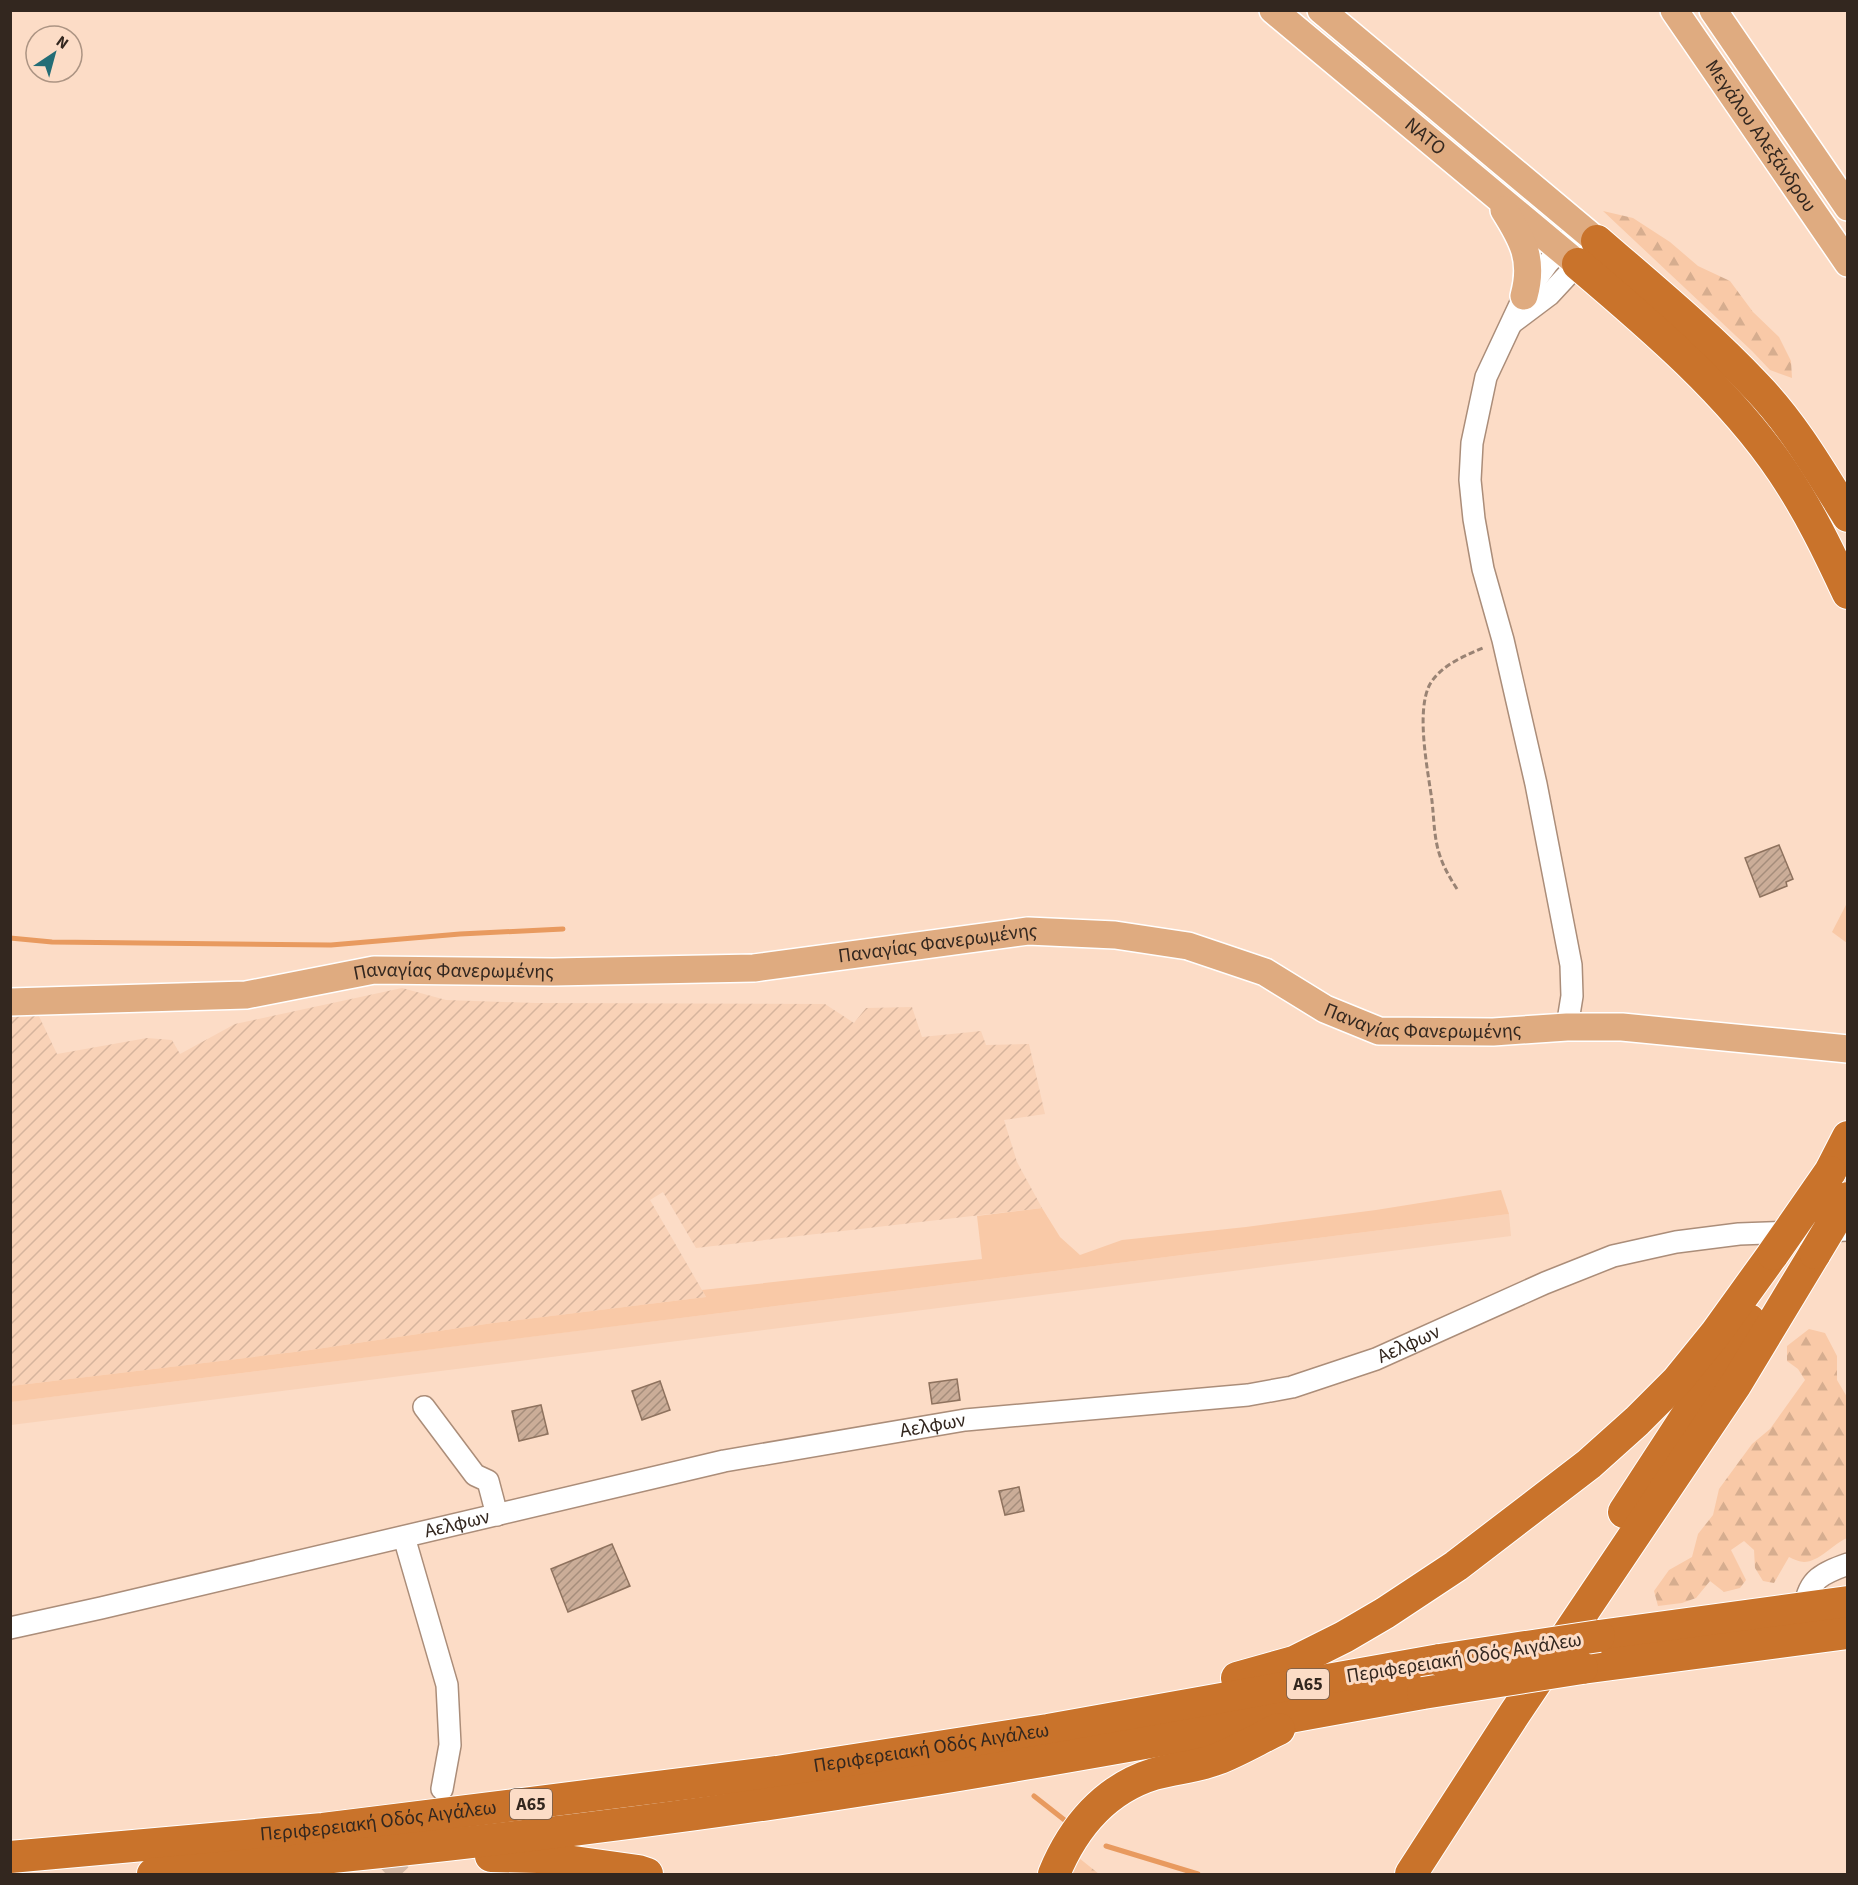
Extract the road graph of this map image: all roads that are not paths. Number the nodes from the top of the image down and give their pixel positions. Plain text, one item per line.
1 (1273, 10) edge
2 (1321, 10) edge
3 (1674, 10) edge
4 (1713, 10) edge
5 (1492, 191) junction
6 (1848, 207) edge
7 (1579, 245) junction
8 (1848, 263) edge
9 (1524, 296) junction
10 (1512, 322) junction
11 (1848, 516) edge
12 (1848, 593) edge
13 (10, 1002) edge
14 (1568, 1026) junction
15 (1848, 1048) edge
16 (1848, 1137) edge
17 (1848, 1198) edge
18 (1848, 1230) edge
19 (1793, 1254) junction
20 (424, 1407) dead end
21 (497, 1515) junction
22 (404, 1537) junction
23 (1848, 1564) edge
24 (1848, 1602) edge
25 (1805, 1607) junction
26 (10, 1628) edge
27 (1848, 1632) edge
28 (1176, 1707) junction
29 (1309, 1713) junction
30 (442, 1789) dead end
31 (456, 1845) junction
32 (10, 1857) edge
33 (153, 1875) edge
34 (647, 1875) edge
35 (1054, 1875) edge
36 (1388, 1875) edge
37 (1411, 1875) edge

1 - 5 main road, ΝΑΤΟ
2 - 7 main road, ΝΑΤΟ
3 - 8 main road, Μεγάλου Αλεξάνδρου
4 - 6 main road, Μεγάλου Αλεξάνδρου
5 - 7 main road, ΝΑΤΟ
5 - 9 main road
7 - 9 street
7 - 10 street
7 - 11 highway
7 - 12 highway
9 - 10 street
10 - 14 street
13 - 14 main road, Παναγίας Φανερωμένης
14 - 15 main road, Παναγίας Φανερωμένης
16 - 19 highway, bridge
17 - 19 highway, bridge
18 - 21 street, Αελφων
19 - 28 highway
19 - 36 highway
19 - 37 highway
20 - 21 street
21 - 22 street, Αελφων
22 - 26 street, Αελφων
22 - 30 street
23 - 25 street
24 - 25 highway, Περιφερειακή Οδός Αιγάλεω / Α65
25 - 28 highway, Περιφερειακή Οδός Αιγάλεω / Α65, bridge
27 - 29 highway, Περιφερειακή Οδός Αιγάλεω / Α65, bridge
28 - 32 highway, Περιφερειακή Οδός Αιγάλεω / Α65
29 - 31 highway, Περιφερειακή Οδός Αιγάλεω / Α65
29 - 35 highway
31 - 33 highway, Περιφερειακή Οδός Αιγάλεω / Α65
31 - 34 highway

